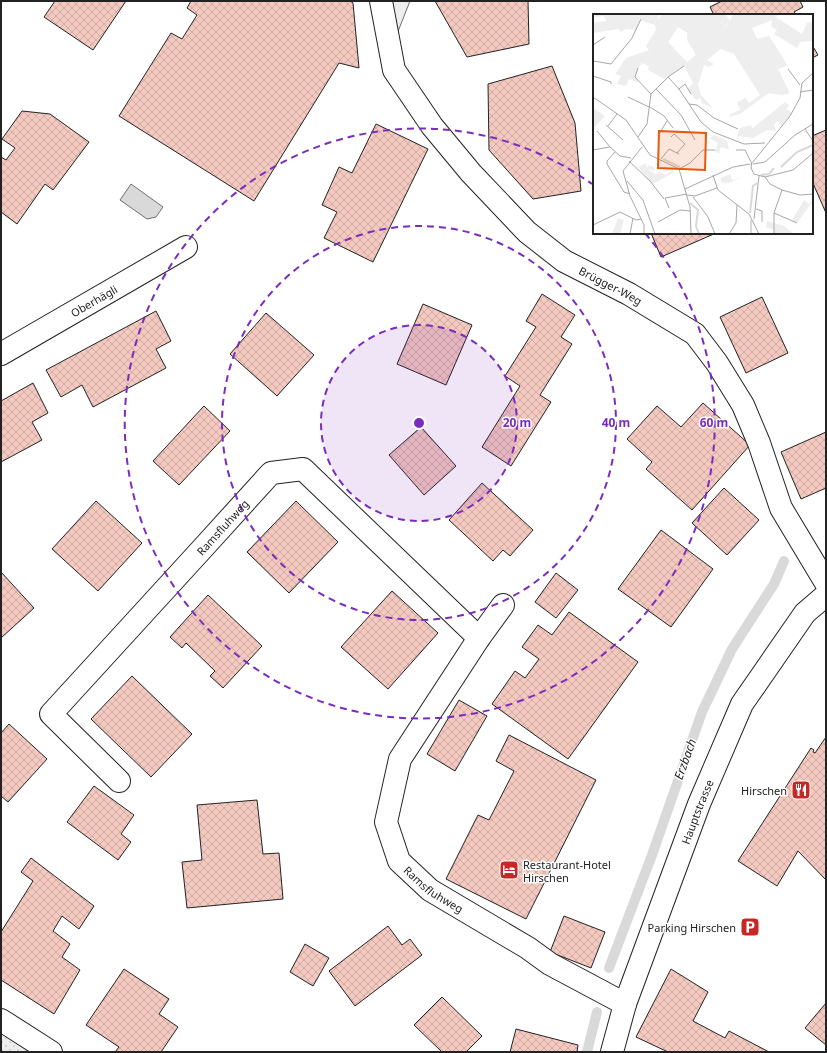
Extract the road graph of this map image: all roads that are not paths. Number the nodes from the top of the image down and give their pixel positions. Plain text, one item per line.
1 (381, 1) edge
2 (186, 247) dead end
3 (1, 354) edge
4 (826, 583) edge
5 (826, 595) edge
6 (503, 605) dead end
7 (479, 638) junction
8 (119, 781) dead end
9 (624, 1004) junction
10 (1, 1020) edge
11 (51, 1052) edge
12 (612, 1052) edge

1 - 4 street, Brügger-Weg
2 - 3 street, Oberhägli
5 - 9 street, Hauptstrasse
6 - 7 street, Ramsfluhweg
7 - 8 street, Ramsfluhweg
7 - 9 street, Ramsfluhweg
9 - 12 street, Hauptstrasse
10 - 11 street

